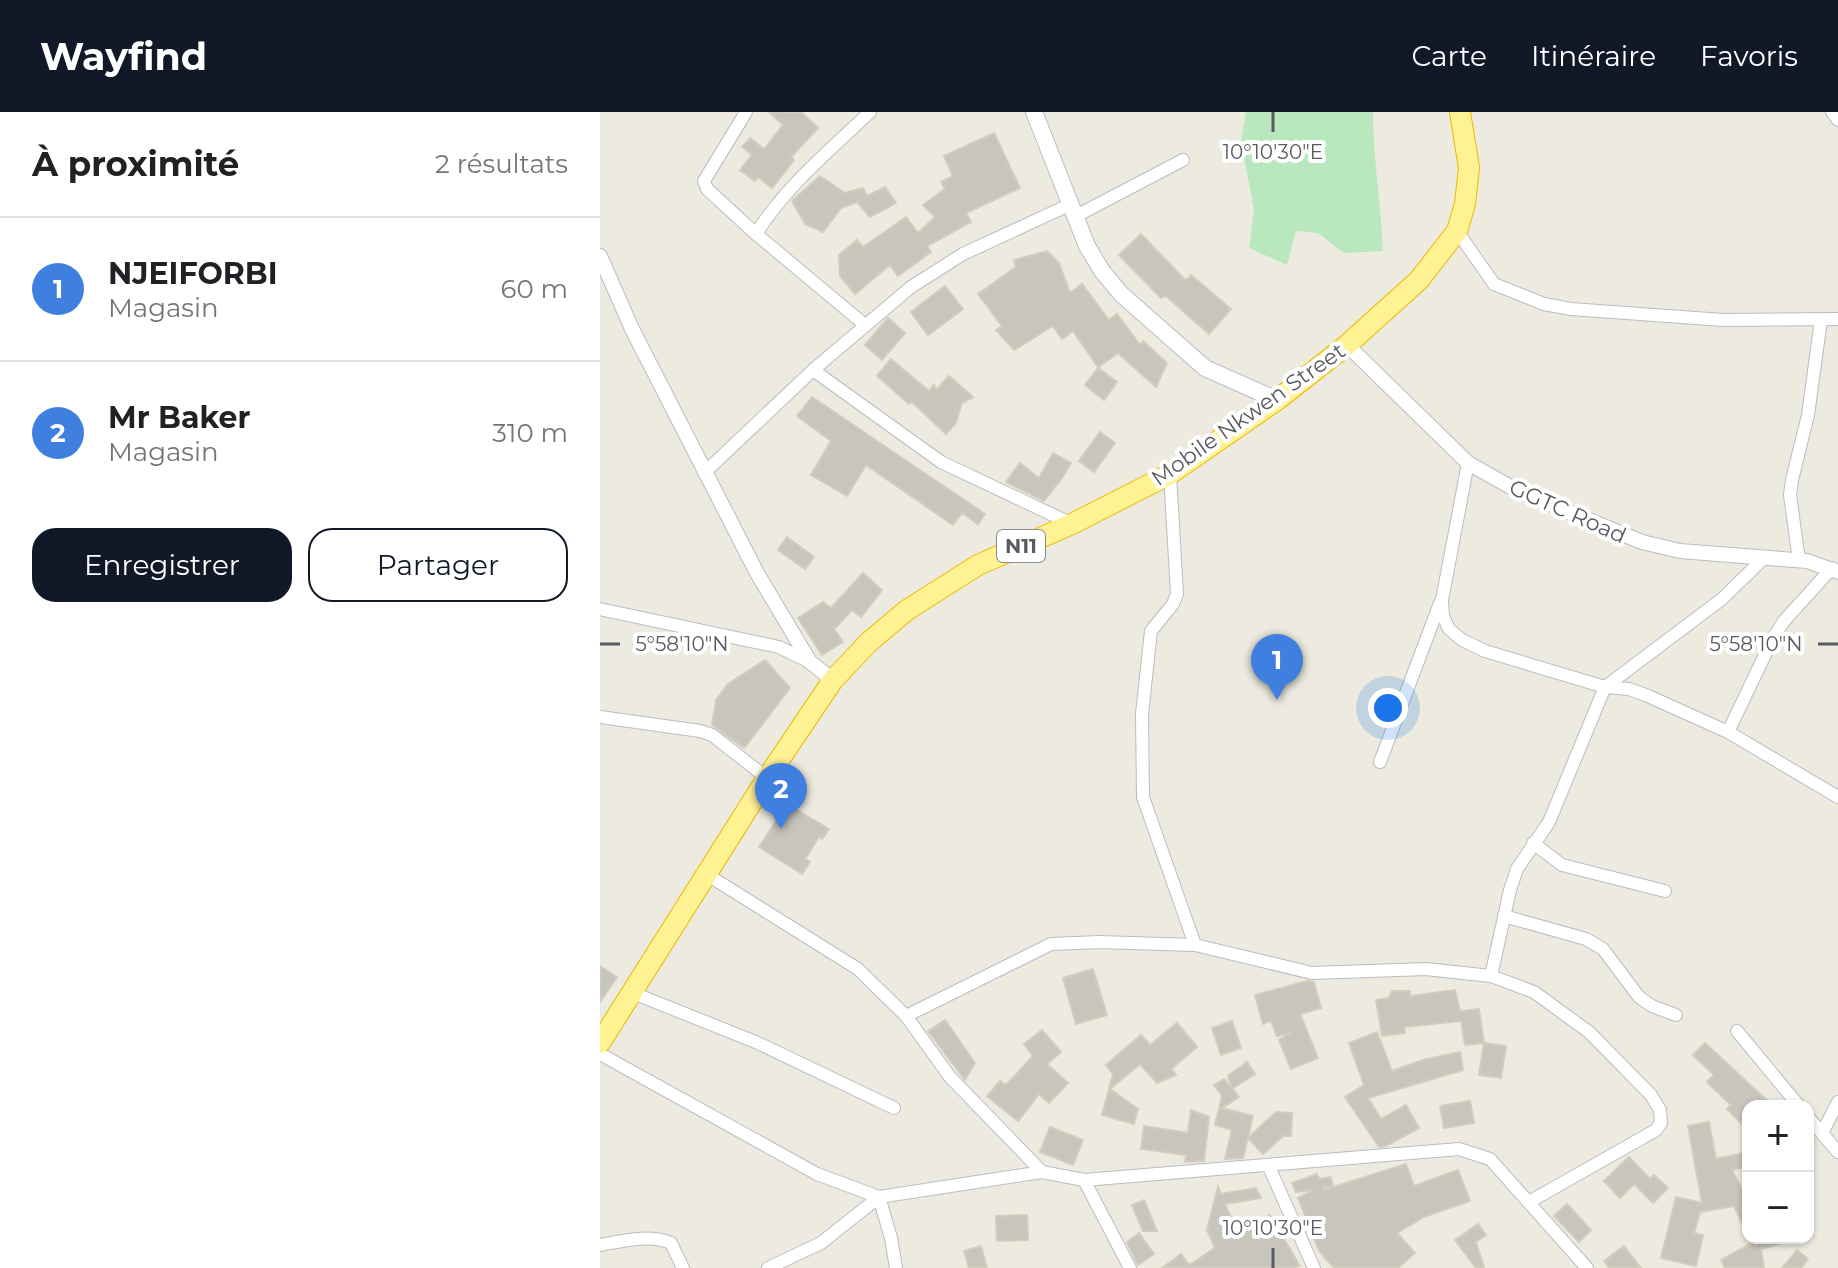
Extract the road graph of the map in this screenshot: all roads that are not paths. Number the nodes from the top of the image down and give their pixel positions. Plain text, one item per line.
1 (746, 112) edge
2 (870, 112) edge
3 (1034, 112) edge
4 (1460, 112) edge
5 (1832, 112) edge
6 (1838, 120) edge
7 (1183, 160) dead end
8 (1072, 211) junction
9 (1457, 231) junction
10 (756, 234) junction
11 (600, 256) edge
12 (604, 273) edge
13 (1838, 319) edge
14 (1821, 320) junction
15 (865, 325) junction
16 (1347, 345) junction
17 (813, 370) junction
18 (1277, 400) junction
19 (1468, 463) junction
20 (704, 473) junction
21 (1170, 474) junction
22 (1072, 524) junction
23 (1765, 557) junction
24 (1799, 560) junction
25 (1835, 570) edge
26 (1442, 600) junction
27 (600, 609) edge
28 (810, 662) junction
29 (833, 680) junction
30 (1605, 687) junction
31 (600, 717) edge
32 (1728, 732) junction
33 (1380, 762) dead end
34 (767, 778) junction
35 (1838, 797) edge
36 (1533, 843) junction
37 (706, 874) junction
38 (1665, 891) dead end
39 (1504, 916) junction
40 (1195, 945) junction
41 (1491, 976) junction
42 (633, 993) junction
43 (1676, 1015) dead end
44 (906, 1016) junction
45 (1737, 1031) dead end
46 (600, 1043) edge
47 (600, 1054) edge
48 (1794, 1100) edge
49 (1838, 1102) edge
50 (894, 1108) dead end
51 (1814, 1124) edge
52 (1822, 1133) junction
53 (1838, 1152) edge
54 (1269, 1167) junction
55 (1042, 1172) junction
56 (1084, 1180) junction
57 (879, 1197) junction
58 (1529, 1202) junction
59 (600, 1245) edge
60 (683, 1268) edge
61 (768, 1268) edge
62 (896, 1268) edge
63 (1130, 1268) edge
64 (1314, 1268) edge
65 (1587, 1268) edge

1 - 10 street
2 - 10 street
3 - 8 main road
4 - 9 highway, Mobile Nkwen Street / N11
5 - 6 street
7 - 8 street
8 - 15 street
8 - 18 main road
9 - 14 street
9 - 16 highway, Mobile Nkwen Street / N11
10 - 15 street
11 - 12 street
12 - 20 street
13 - 14 street
14 - 24 street
15 - 17 street
16 - 18 highway, Mobile Nkwen Street / N11
16 - 19 street, GGTC Road
17 - 20 street
17 - 22 street
18 - 21 highway, Mobile Nkwen Street / N11
19 - 23 street, GGTC Road
19 - 26 street
20 - 28 street
21 - 22 highway, Mobile Nkwen Street / N11
21 - 40 street
22 - 29 highway, Mobile Nkwen Street / N11
23 - 24 street, GGTC Road
23 - 30 street
24 - 25 street, GGTC Road
25 - 32 street
26 - 30 street
26 - 33 street
27 - 28 street
28 - 29 street
29 - 34 highway, Mobile Nkwen Street / N11
30 - 32 street
30 - 36 street
31 - 34 street
32 - 35 street
34 - 37 highway, Mobile Nkwen Street / N11
36 - 38 street
36 - 39 street
37 - 42 highway, Mobile Nkwen Street / N11
37 - 44 street
39 - 41 street
39 - 43 street
40 - 41 street
40 - 44 street
41 - 58 street
42 - 46 highway, Mobile Nkwen Street / N11
42 - 50 street
44 - 55 street
45 - 48 street
47 - 57 street
49 - 52 street
51 - 52 street
52 - 53 street
54 - 56 street
54 - 58 street
54 - 64 street
55 - 56 street
55 - 57 street
56 - 63 street
57 - 61 street
57 - 62 street
58 - 65 street
59 - 60 street

